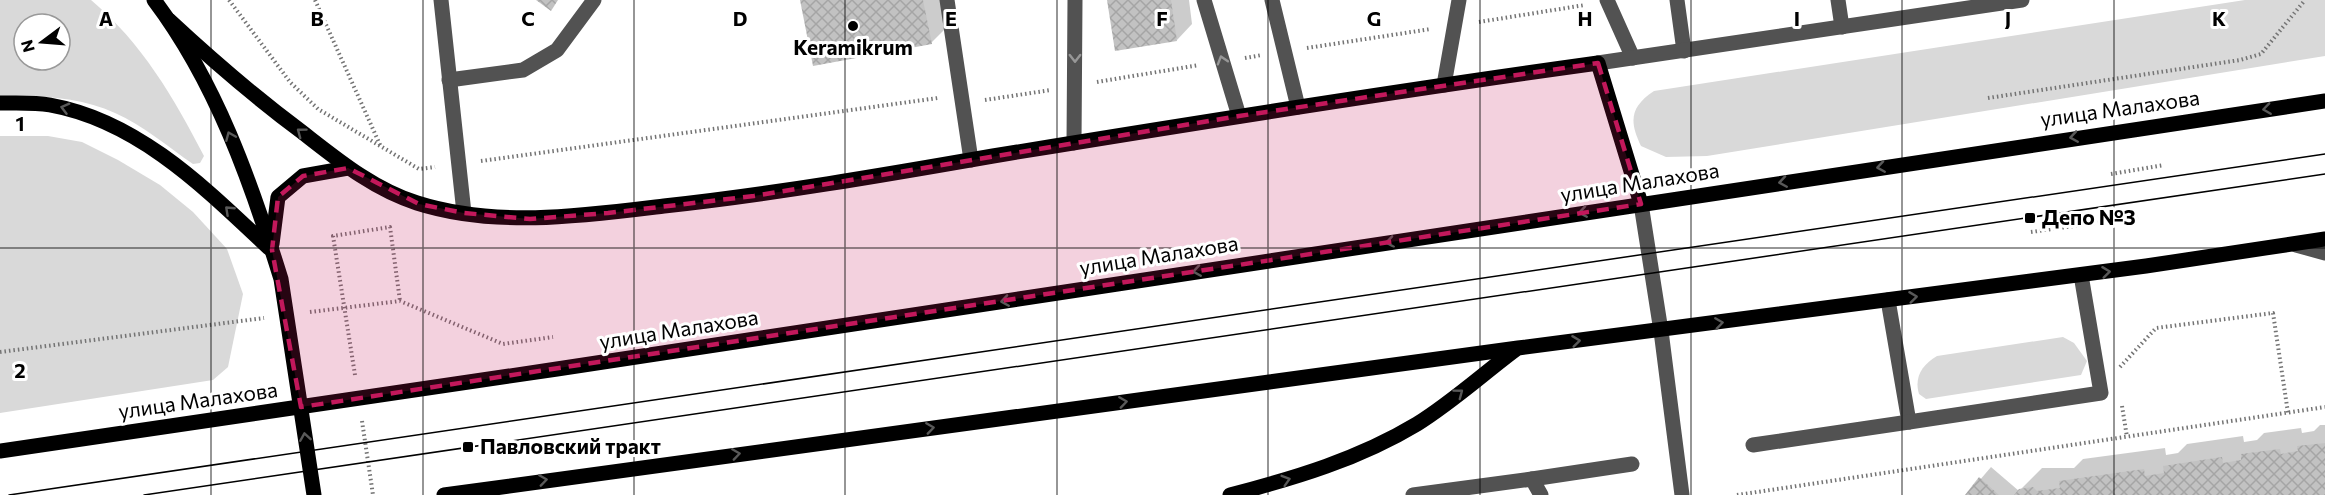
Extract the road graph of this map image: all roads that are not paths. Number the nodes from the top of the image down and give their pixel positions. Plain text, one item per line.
1 (154, 0) edge
2 (441, 0) edge
3 (594, 0) edge
4 (946, 0) edge
5 (1076, 0) edge
6 (1204, 0) edge
7 (1272, 0) edge
8 (1459, 0) edge
9 (1677, 0) edge
10 (1838, 0) edge
11 (2022, 0) edge
12 (1607, 1) edge
13 (169, 20) junction
14 (1842, 27) junction
15 (1684, 51) junction
16 (1633, 58) junction
17 (1598, 63) junction
18 (449, 80) junction
19 (1444, 85) junction
20 (2325, 100) edge
21 (0, 103) edge
22 (1298, 107) junction
23 (1239, 116) junction
24 (1074, 143) junction
25 (971, 160) junction
26 (348, 168) junction
27 (1641, 204) junction
28 (464, 213) junction
29 (2325, 239) edge
30 (2296, 245) junction
31 (272, 250) junction
32 (2325, 253) edge
33 (2081, 275) junction
34 (1888, 300) junction
35 (1661, 331) junction
36 (1518, 348) junction
37 (1909, 422) junction
38 (1753, 445) dead end
39 (0, 451) edge
40 (1632, 464) dead end
41 (1532, 478) junction
42 (314, 495) edge
43 (444, 495) edge
44 (1230, 495) edge
45 (1413, 495) edge
46 (1541, 495) edge
47 (1682, 495) edge

1 - 13 main road
2 - 18 street
3 - 18 street
4 - 25 street
5 -> 24 street
23 -> 6 street
7 - 22 street
8 - 19 street
9 - 15 street
10 - 14 street
11 - 14 street
12 - 16 street
26 -> 13 main road
31 -> 13 main road
14 - 15 street
15 - 16 street
16 - 17 street
17 - 19 main road
17 - 27 main road
18 - 28 street
19 - 22 main road
20 -> 27 main road, улица Малахова
31 -> 21 main road
22 - 23 main road
23 - 24 main road
24 - 25 main road
25 - 28 main road
26 - 28 main road
26 - 31 main road
27 - 35 street
27 -> 39 main road, улица Малахова
29 - 30 main road
30 - 32 street
33 -> 30 main road
42 -> 31 main road
34 -> 33 main road
33 - 37 street
35 -> 34 main road
34 - 37 street
36 -> 35 main road
35 - 47 street
43 -> 36 main road
44 -> 36 main road
37 - 38 street
40 - 41 street
41 - 45 street
41 - 46 street

